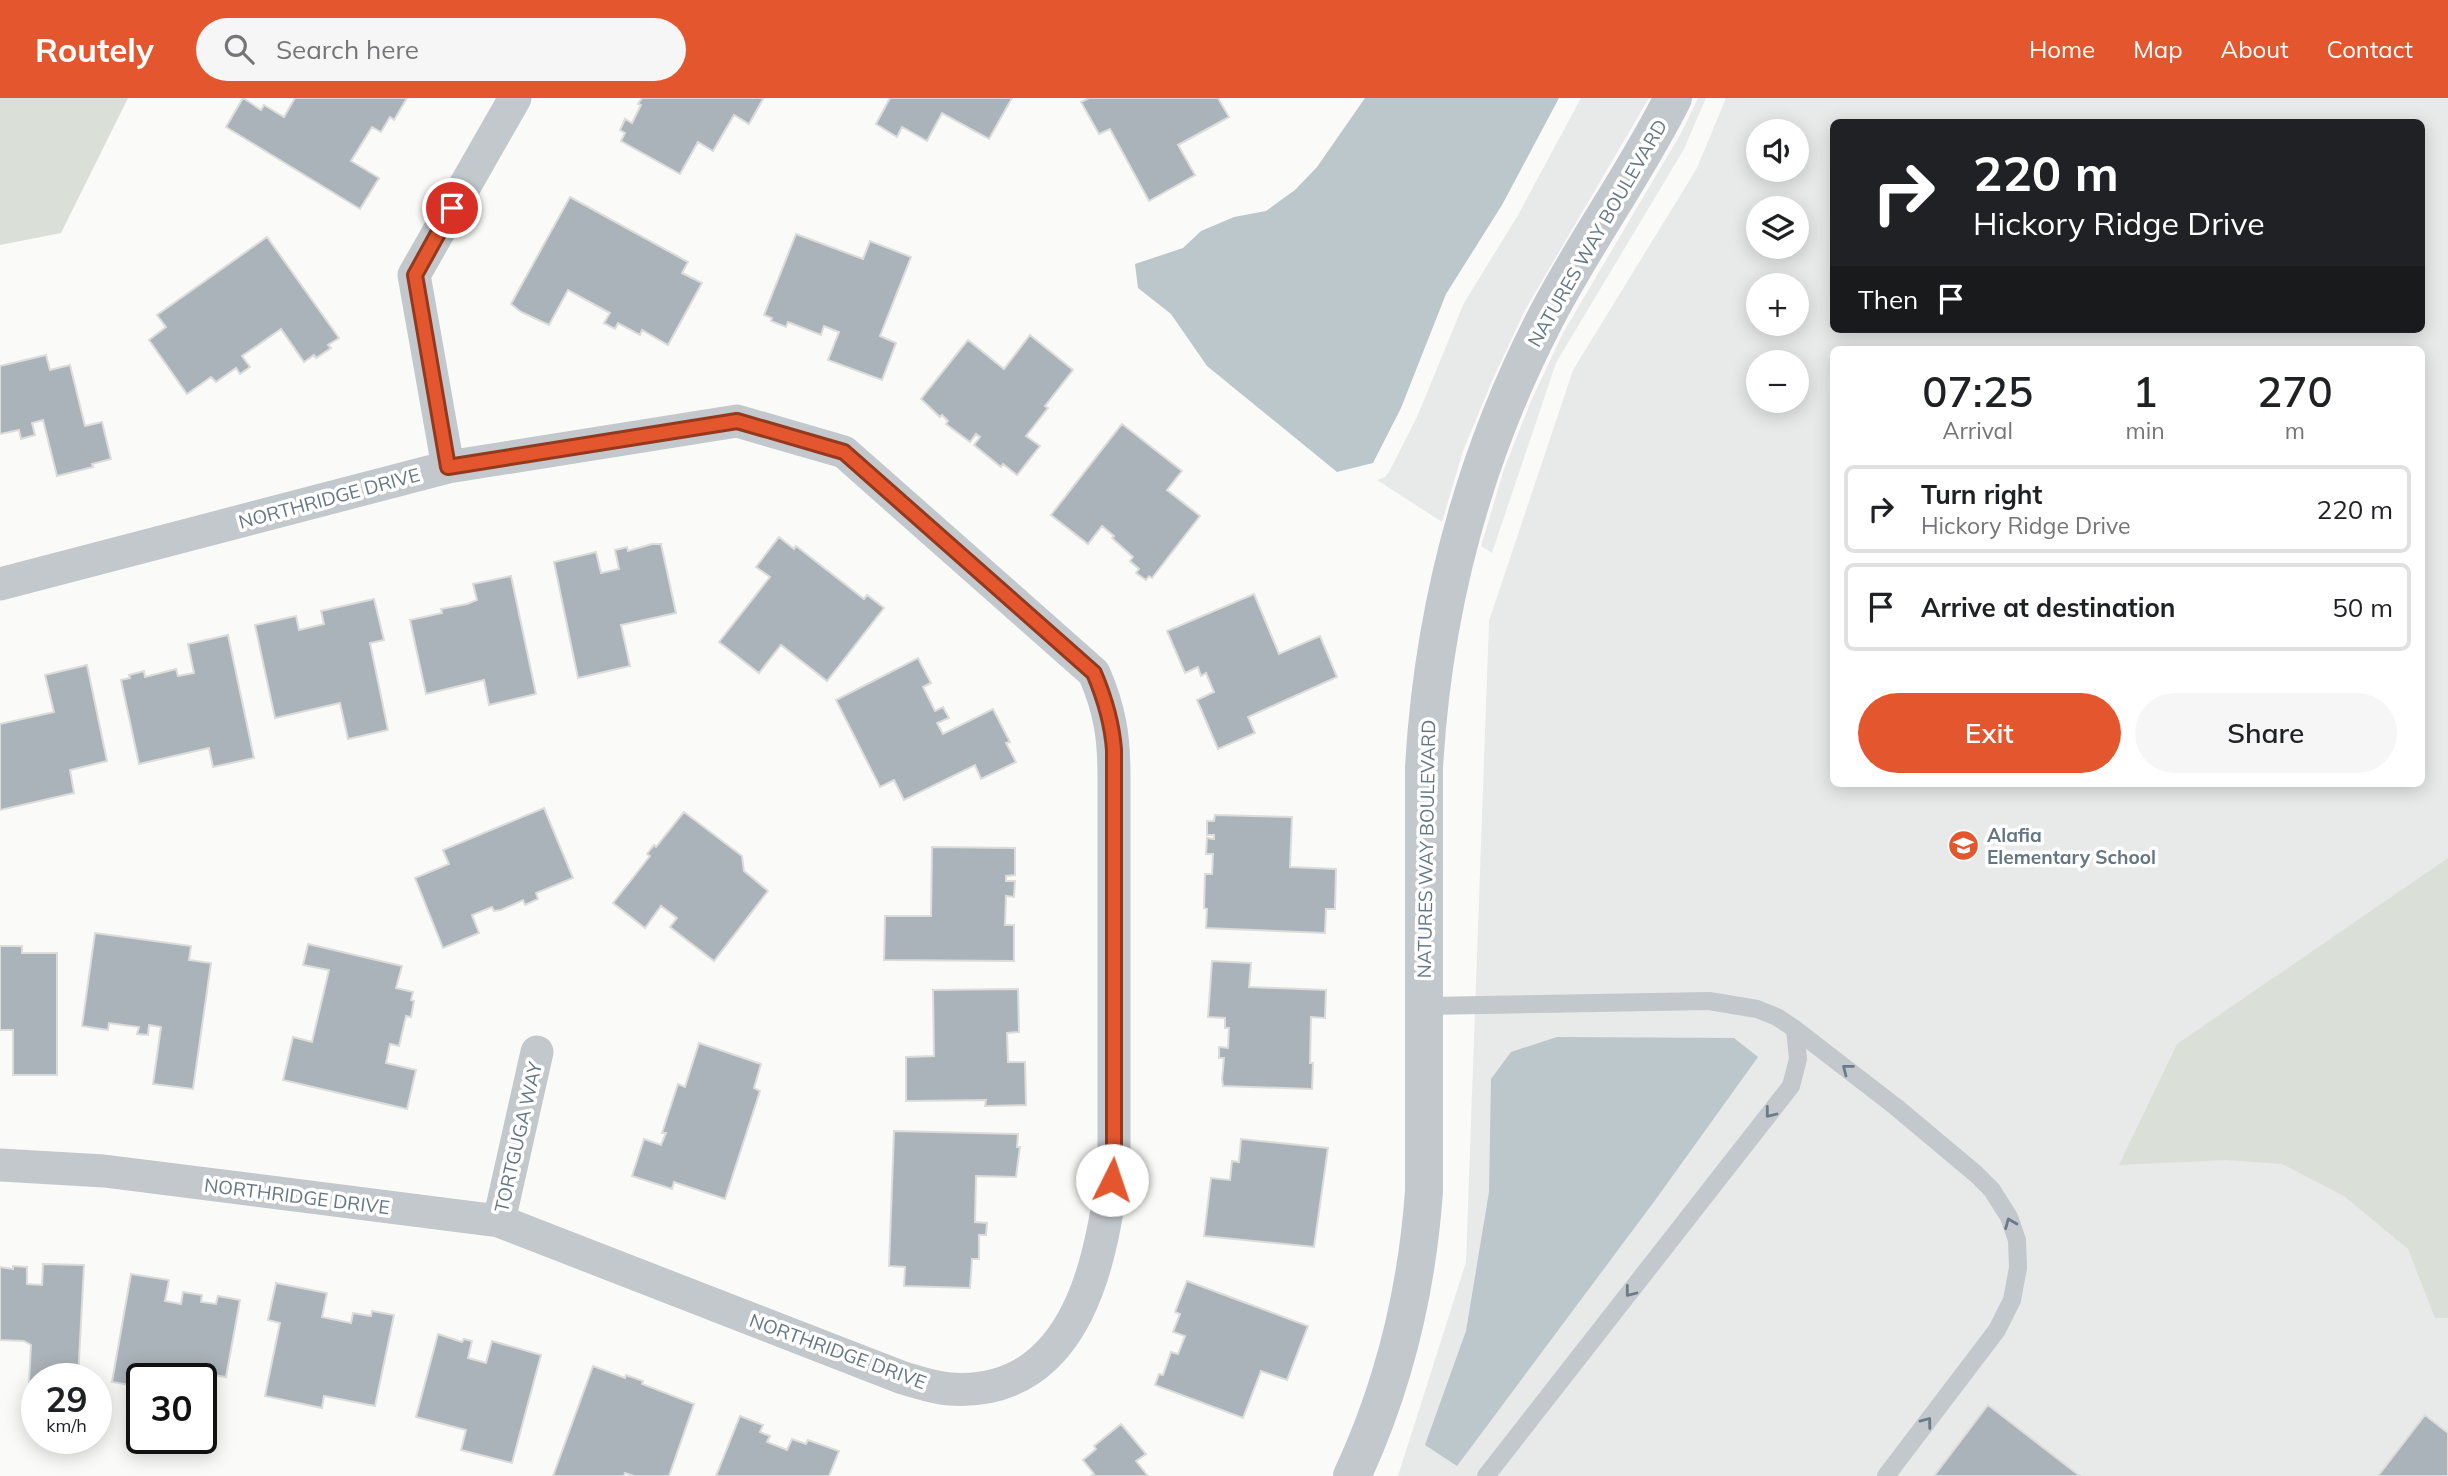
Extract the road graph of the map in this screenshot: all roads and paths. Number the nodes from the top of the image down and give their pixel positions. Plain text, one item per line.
1 (515, 98) edge
2 (1673, 98) edge
3 (448, 467) junction
4 (0, 583) edge
5 (1425, 1006) junction
6 (1795, 1029) junction
7 (537, 1052) dead end
8 (0, 1165) edge
9 (499, 1222) junction
10 (1352, 1476) edge
11 (1486, 1476) edge
12 (1886, 1476) edge

1 - 3 street
2 - 5 street, NATURES WAY BOULEVARD
3 - 4 street, NORTHRIDGE DRIVE
3 - 9 street, NORTHRIDGE DRIVE
5 - 6 lane
5 - 10 street, NATURES WAY BOULEVARD
6 -> 11 lane
12 -> 6 lane
7 - 9 street, TORTGUGA WAY
8 - 9 street, NORTHRIDGE DRIVE

